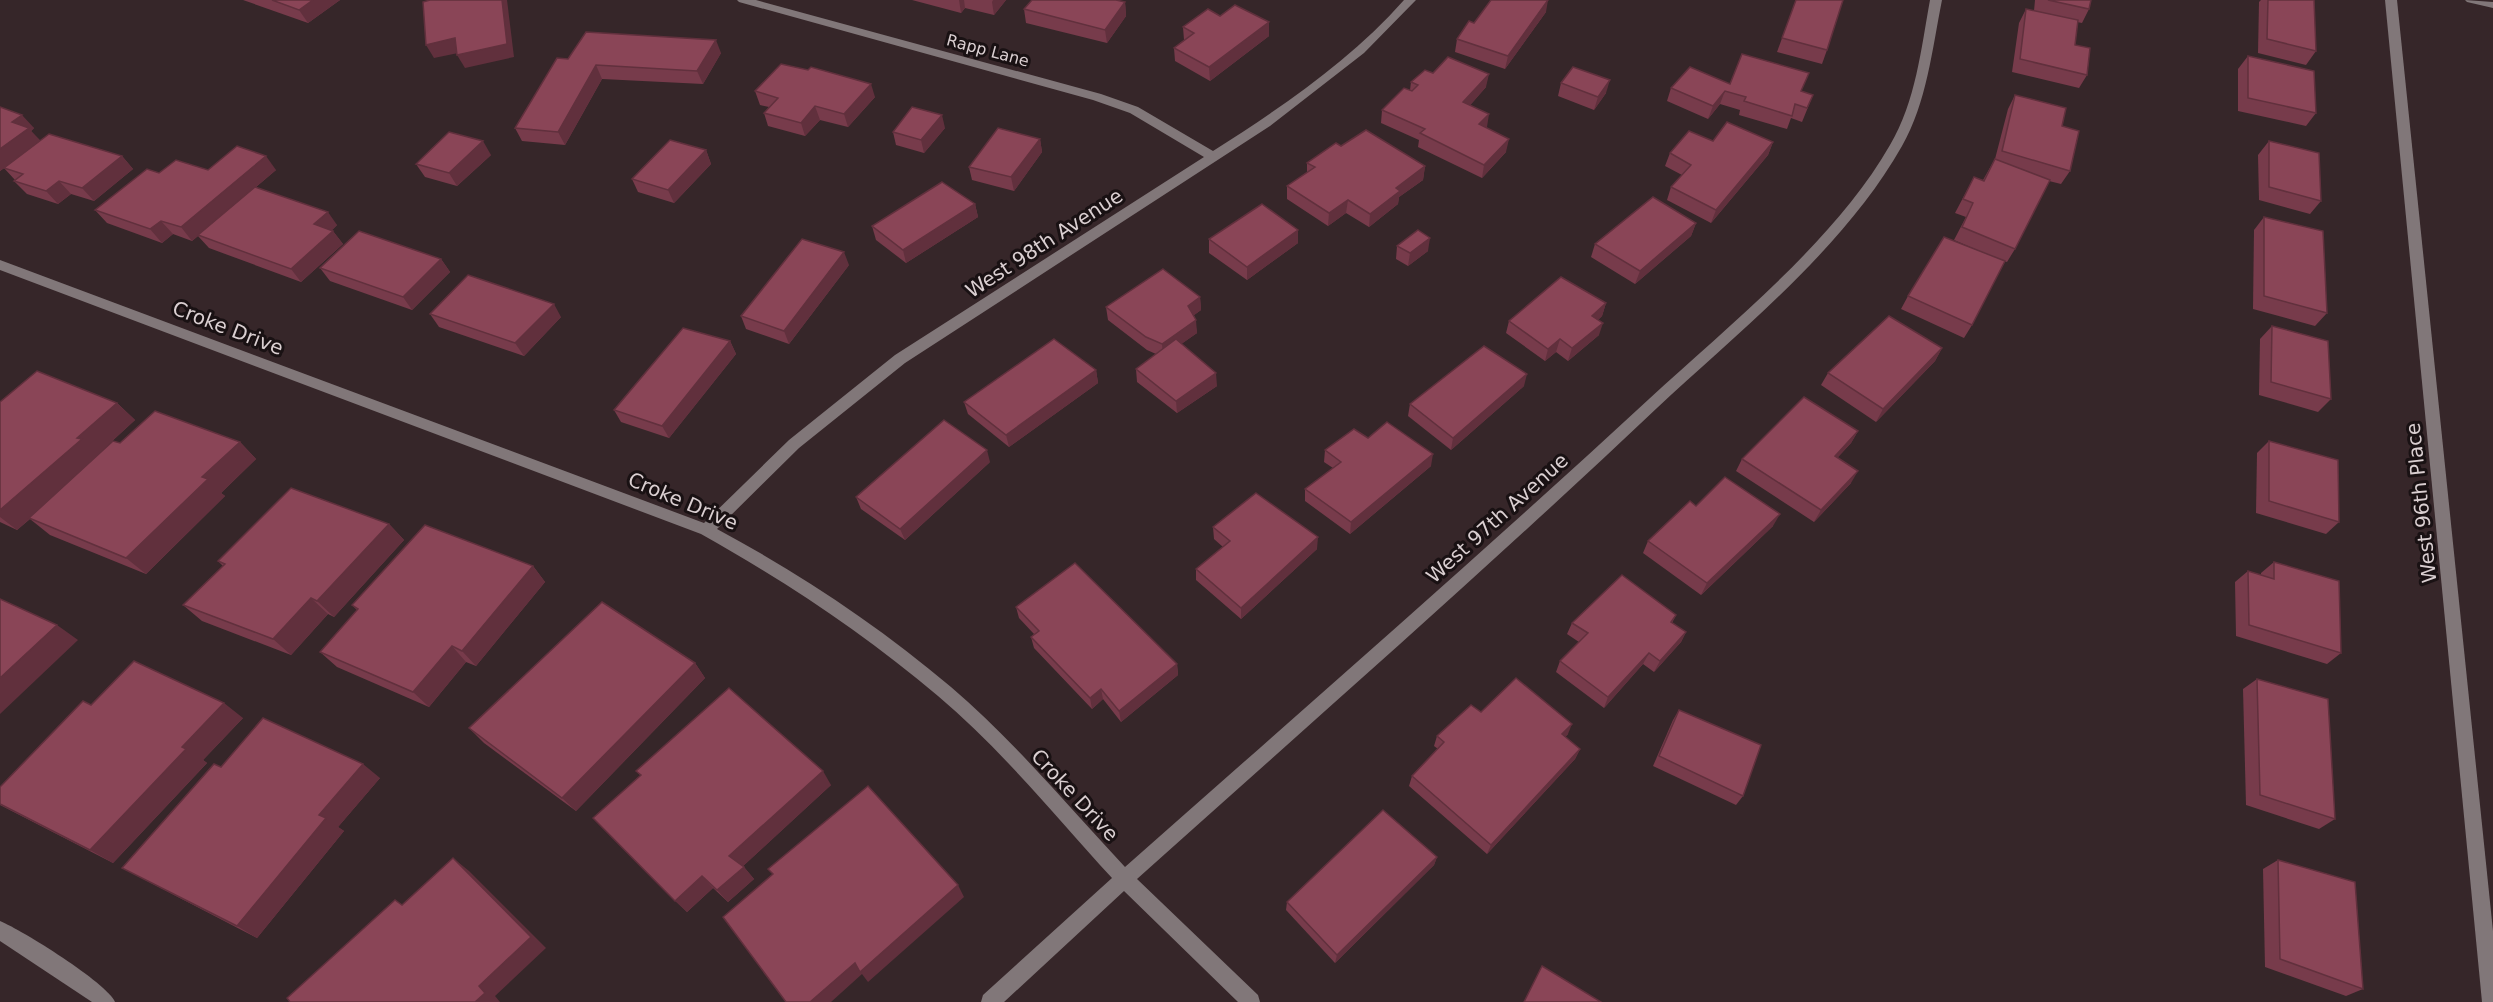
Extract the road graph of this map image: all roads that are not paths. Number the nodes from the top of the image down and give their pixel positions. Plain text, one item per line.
1 (743, 0) edge
2 (1410, 0) edge
3 (1936, 0) edge
4 (2391, 0) edge
5 (2471, 0) edge
6 (2493, 4) edge
7 (1214, 157) junction
8 (0, 265) edge
9 (706, 530) junction
10 (1124, 879) junction
11 (0, 930) edge
12 (106, 1002) edge
13 (990, 1002) edge
14 (1251, 1002) edge
15 (2491, 1002) edge

1 - 7 street, Rapp Lane
2 - 7 street, West 98th Avenue
3 - 10 street, West 97th Avenue
4 - 15 street, West 96th Place
5 - 6 street
7 - 9 street, West 98th Avenue
8 - 9 street, Croke Drive
9 - 10 street, Croke Drive
10 - 13 street, West 97th Avenue
10 - 14 street, Croke Drive
11 - 12 street

